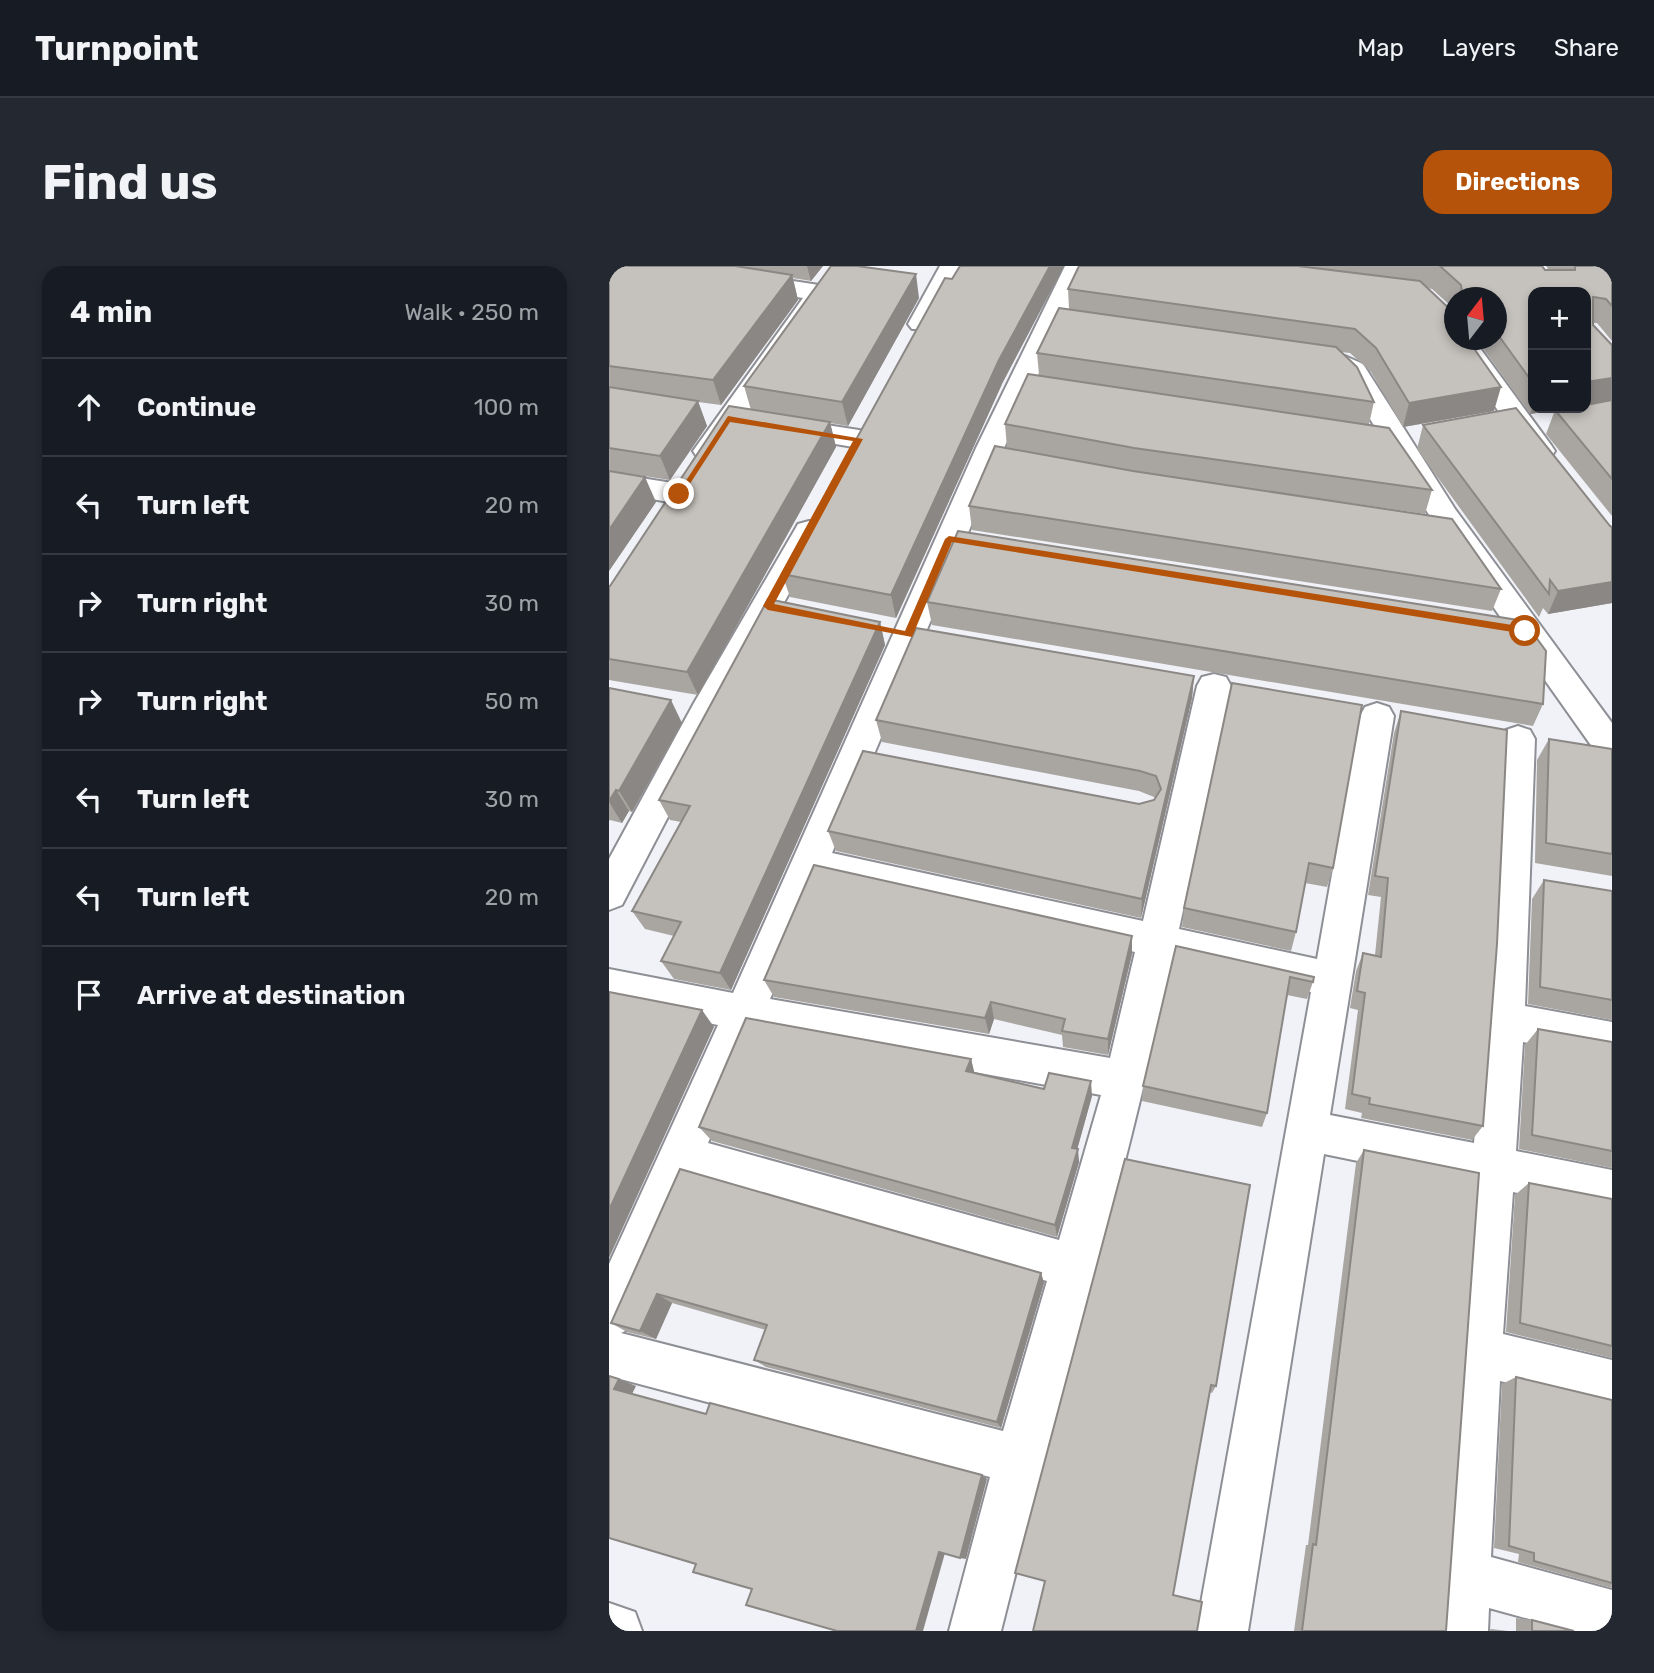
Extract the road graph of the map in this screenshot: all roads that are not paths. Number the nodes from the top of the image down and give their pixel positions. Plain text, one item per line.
1 (647, 266) edge
2 (952, 266) edge
3 (1077, 266) edge
4 (909, 347) edge
5 (1469, 350) edge
6 (1315, 358) edge
7 (715, 417) junction
8 (1357, 437) edge
9 (1407, 438) junction
10 (858, 439) edge
11 (1555, 468) edge
12 (609, 482) edge
13 (820, 511) edge
14 (1415, 525) edge
15 (1454, 531) junction
16 (1483, 625) edge
17 (1525, 631) junction
18 (1214, 686) dead end
19 (670, 706) edge
20 (706, 712) junction
21 (1376, 715) dead end
22 (1612, 749) edge
23 (1612, 755) edge
24 (807, 863) junction
25 (609, 894) edge
26 (1158, 939) junction
27 (1330, 979) junction
28 (609, 986) edge
29 (746, 1013) junction
30 (1503, 1020) junction
31 (1612, 1040) edge
32 (1126, 1080) junction
33 (1305, 1130) junction
34 (681, 1156) junction
35 (1491, 1166) junction
36 (1612, 1191) edge
37 (1075, 1267) junction
38 (609, 1315) edge
39 (1479, 1352) junction
40 (609, 1353) edge
41 (1612, 1384) edge
42 (1019, 1460) junction
43 (1464, 1575) junction
44 (1612, 1616) edge
45 (609, 1629) edge
46 (616, 1631) edge
47 (975, 1631) edge
48 (1222, 1631) edge
49 (1462, 1631) edge

1 - 7 street
2 - 4 street
3 - 24 street
5 - 11 street
6 - 9 street
7 - 10 street
7 - 12 street
8 - 9 street
9 - 15 street
13 - 20 street
14 - 15 street
15 - 17 street
16 - 17 street
17 - 22 street
18 - 26 street
19 - 20 street
20 - 25 street
21 - 27 street
23 - 30 street
24 - 26 street
24 - 29 street
26 - 27 street
26 - 32 street
27 - 33 street
28 - 29 street
29 - 32 street
29 - 34 street
30 - 31 street
30 - 35 street
32 - 37 street
33 - 35 street
33 - 48 street
34 - 37 street
34 - 38 street
35 - 36 street
35 - 39 street
37 - 42 street
39 - 41 street
39 - 43 street
40 - 42 street
42 - 47 street
43 - 44 street
43 - 49 street
45 - 46 street

